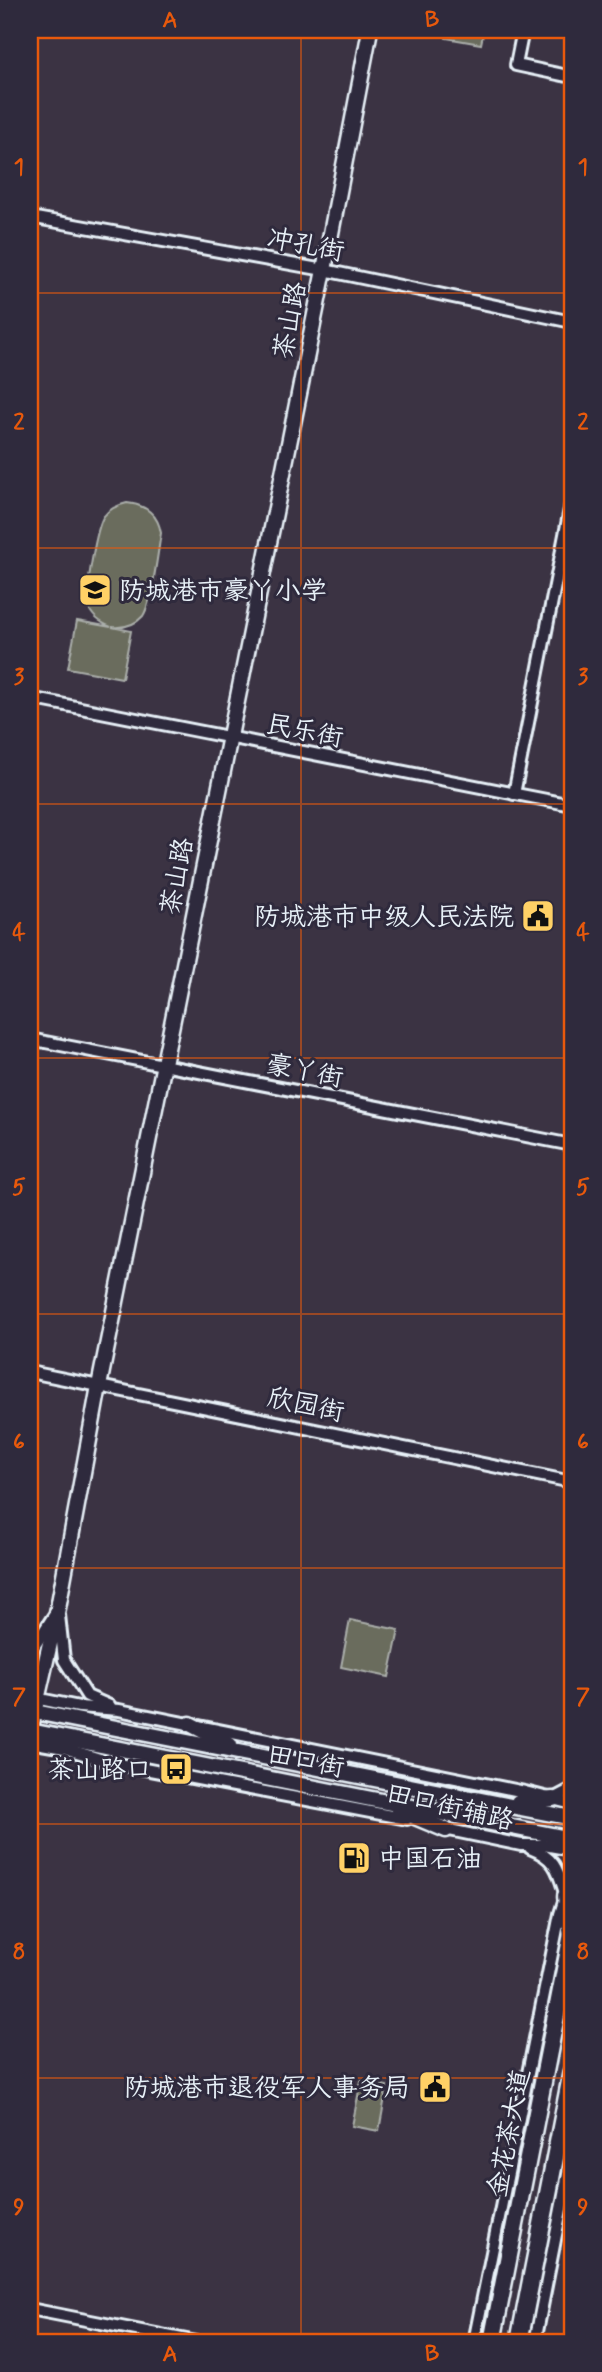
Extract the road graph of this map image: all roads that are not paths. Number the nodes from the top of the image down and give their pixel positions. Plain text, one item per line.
1 (370, 30) edge
2 (523, 30) edge
3 (572, 77) edge
4 (30, 217) edge
5 (324, 270) junction
6 (572, 321) edge
7 (572, 499) edge
8 (30, 698) edge
9 (229, 738) junction
10 (514, 794) junction
11 (572, 805) edge
12 (30, 1039) edge
13 (162, 1066) junction
14 (572, 1145) edge
15 (30, 1372) edge
16 (99, 1385) junction
17 (572, 1482) edge
18 (58, 1608) junction
19 (30, 1653) edge
20 (33, 1704) edge
21 (119, 1710) junction
22 (190, 1724) junction
23 (30, 1731) edge
24 (30, 1742) edge
25 (243, 1753) junction
26 (572, 1789) edge
27 (367, 1797) junction
28 (553, 1799) junction
29 (499, 1803) junction
30 (572, 1804) edge
31 (572, 1818) edge
32 (446, 1830) junction
33 (572, 1839) edge
34 (521, 1845) junction
35 (572, 1850) edge
36 (572, 1876) edge
37 (566, 1896) junction
38 (572, 1935) edge
39 (572, 2071) edge
40 (572, 2153) edge
41 (497, 2227) junction
42 (514, 2230) junction
43 (548, 2237) junction
44 (30, 2309) edge
45 (197, 2342) edge
46 (474, 2342) edge
47 (492, 2342) edge
48 (519, 2342) edge
49 (535, 2342) edge

1 - 5 main road, 茶山路
2 - 3 street
4 - 5 street, 冲孔街
5 - 6 street, 冲孔街
5 - 9 main road, 茶山路
7 - 10 street
8 - 9 street, 民乐街
9 - 10 street, 民乐街
9 - 13 main road, 茶山路
10 - 11 street, 民乐街
12 - 13 street, 豪丫街
13 - 14 street, 豪丫街
13 - 16 main road, 茶山路
15 - 16 street, 欣园街
16 - 17 street, 欣园街
16 - 18 main road, 茶山路
18 - 19 street
18 - 20 main road, 茶山路
18 - 21 street
20 - 21 street, 田口街辅路
20 - 23 main road, 茶山路
20 - 25 main road, 田口街
21 - 22 street, 田口街辅路
22 - 25 main road
22 - 28 street, 田口街辅路
23 - 27 main road, 田口街
24 - 32 street, 田口街辅路
25 - 29 main road, 田口街
26 - 28 street
27 - 32 main road
27 - 33 main road, 田口街
28 - 29 main road
28 - 30 street, 田口街辅路
29 - 31 main road, 田口街
32 - 34 street, 田口街辅路
34 - 35 street, 田口街辅路
34 - 37 street
36 - 37 street
37 - 38 highway, 金花茶大道
37 - 41 street
38 - 42 highway, 金花茶大道
39 - 43 highway, 金花茶大道
40 - 43 street
41 - 42 highway
41 - 46 street
42 - 47 highway, 金花茶大道
43 - 48 highway, 金花茶大道
43 - 49 street
44 - 45 street

